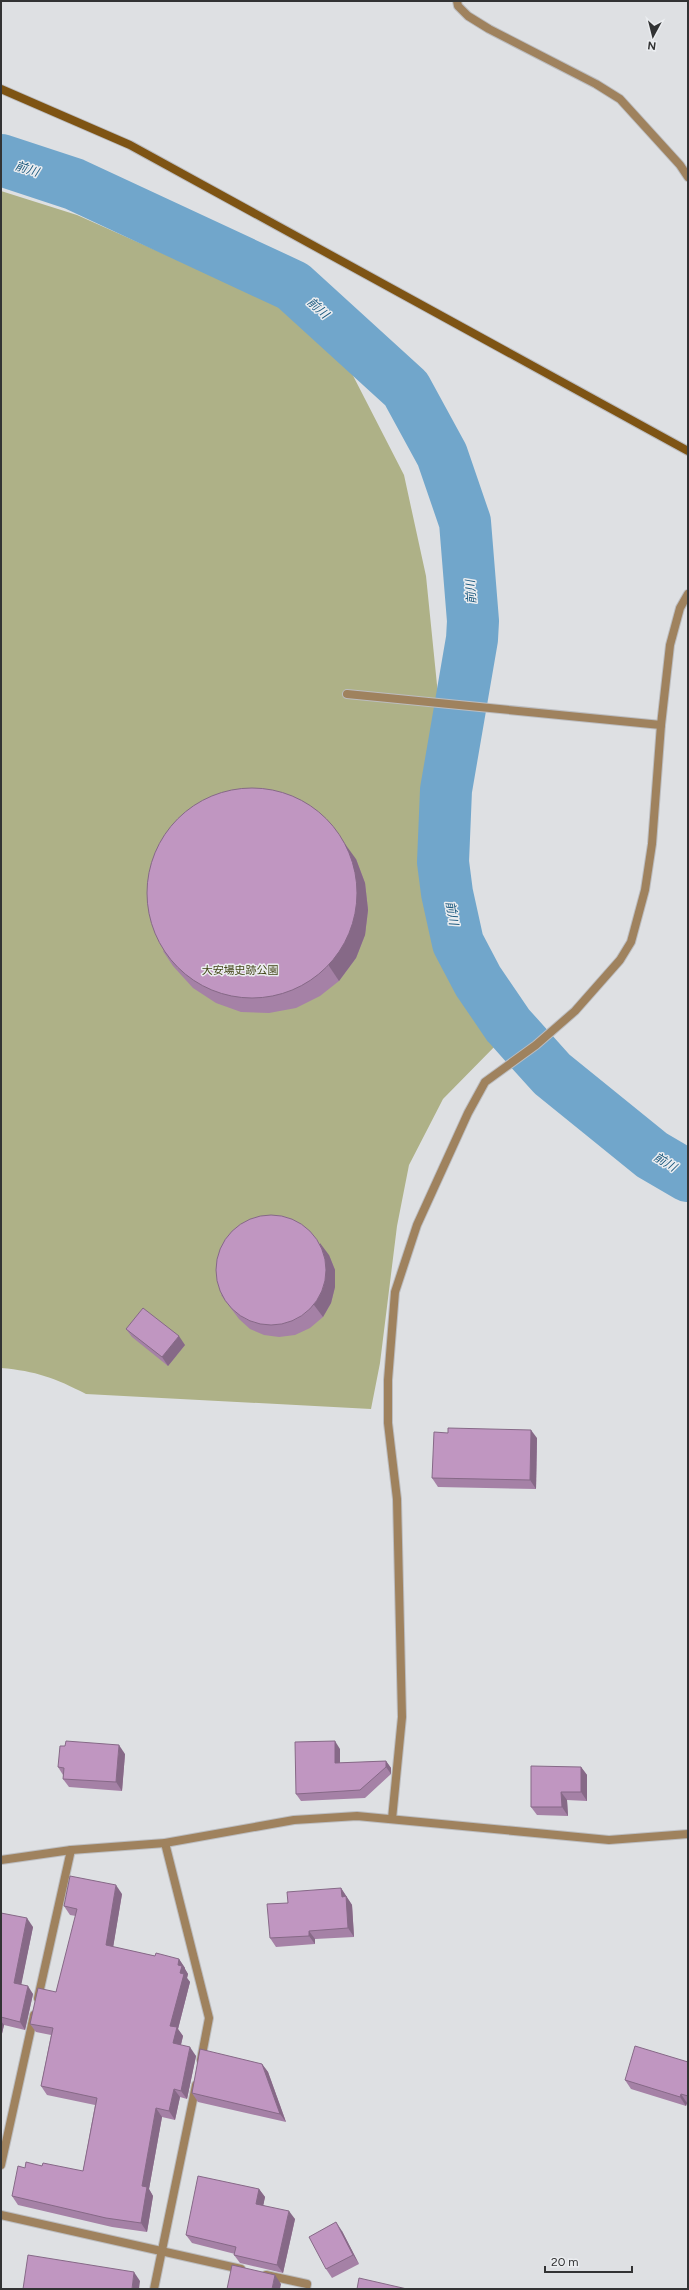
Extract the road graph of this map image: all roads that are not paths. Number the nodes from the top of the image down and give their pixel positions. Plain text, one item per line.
1 (449, 1) edge
2 (458, 3) edge
3 (1, 89) edge
4 (688, 177) edge
5 (688, 451) edge
6 (688, 594) edge
7 (347, 694) dead end
8 (661, 725) junction
9 (392, 1819) junction
10 (688, 1834) edge
11 (165, 1843) junction
12 (71, 1850) junction
13 (1, 1860) edge
14 (1, 2165) edge
15 (1, 2215) edge
16 (163, 2250) junction
17 (154, 2289) edge
18 (306, 2289) edge

1 - 2 street
2 - 4 street
3 - 5 street
6 - 8 street
7 - 8 street
8 - 9 street
9 - 10 street
9 - 11 street
11 - 12 street
11 - 16 street
12 - 13 street
12 - 14 street
15 - 16 street
16 - 17 street
16 - 18 street

